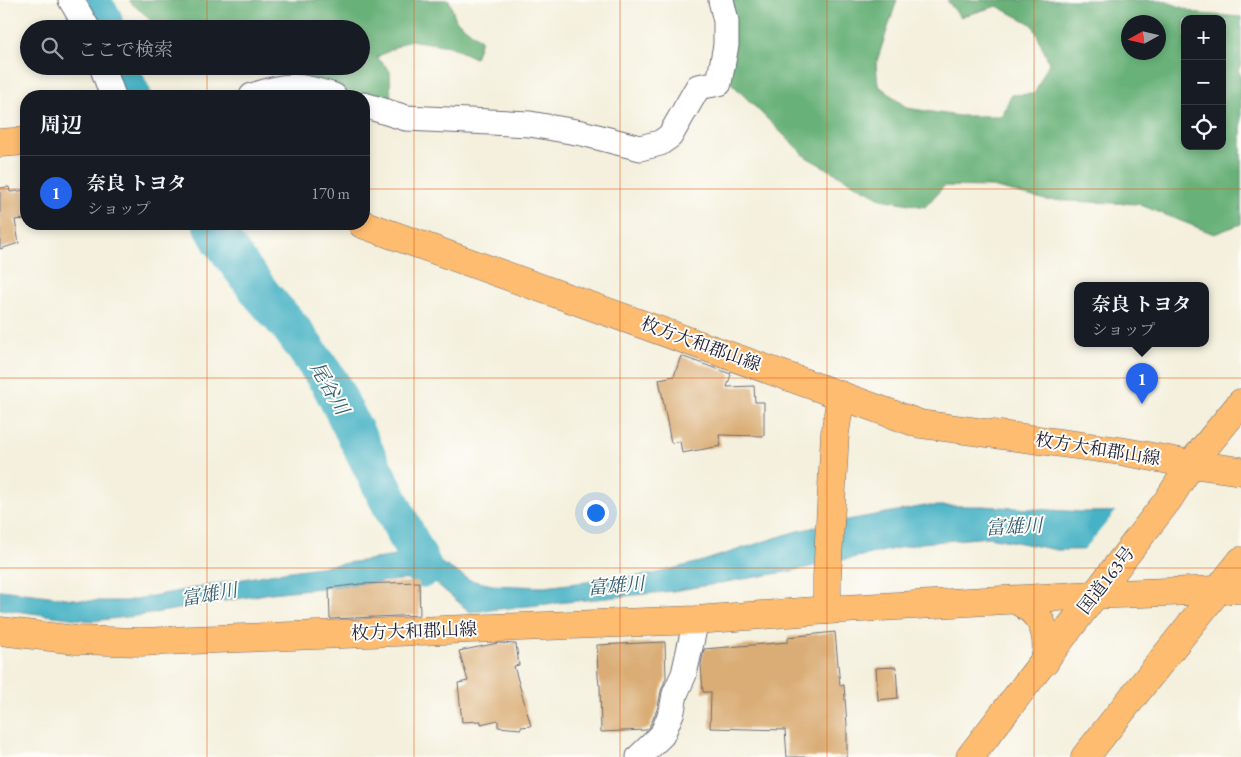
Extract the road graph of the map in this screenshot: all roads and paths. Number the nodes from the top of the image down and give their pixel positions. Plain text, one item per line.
1 (71, 0) edge
2 (720, 0) edge
3 (83, 20) edge
4 (105, 75) edge
5 (111, 90) edge
6 (272, 90) edge
7 (314, 90) edge
8 (370, 107) edge
9 (20, 141) edge
10 (0, 143) edge
11 (370, 227) edge
12 (841, 394) junction
13 (1241, 403) edge
14 (1191, 464) junction
15 (1241, 471) edge
16 (1234, 578) edge
17 (1093, 595) junction
18 (1014, 600) junction
19 (827, 610) junction
20 (696, 620) junction
21 (0, 631) edge
22 (1045, 662) junction
23 (664, 746) edge
24 (639, 757) edge
25 (970, 757) edge
26 (1085, 757) edge

1 - 3 street
2 - 8 street
4 - 5 street
6 - 7 street
9 - 10 main road
11 - 12 main road, 枚方大和郡山線
12 - 14 main road, 枚方大和郡山線
12 - 19 main road
13 - 14 main road, 国道163号
14 - 15 main road, 枚方大和郡山線
14 - 17 main road, 国道163号
16 - 17 main road, 枚方大和郡山線
16 - 26 main road
17 - 18 main road, 枚方大和郡山線
17 - 22 main road, 国道163号
18 - 19 main road, 枚方大和郡山線
18 - 22 main road
19 - 20 main road, 枚方大和郡山線
20 - 21 main road, 枚方大和郡山線
20 - 23 street
22 - 25 main road, 国道163号
23 - 24 street

